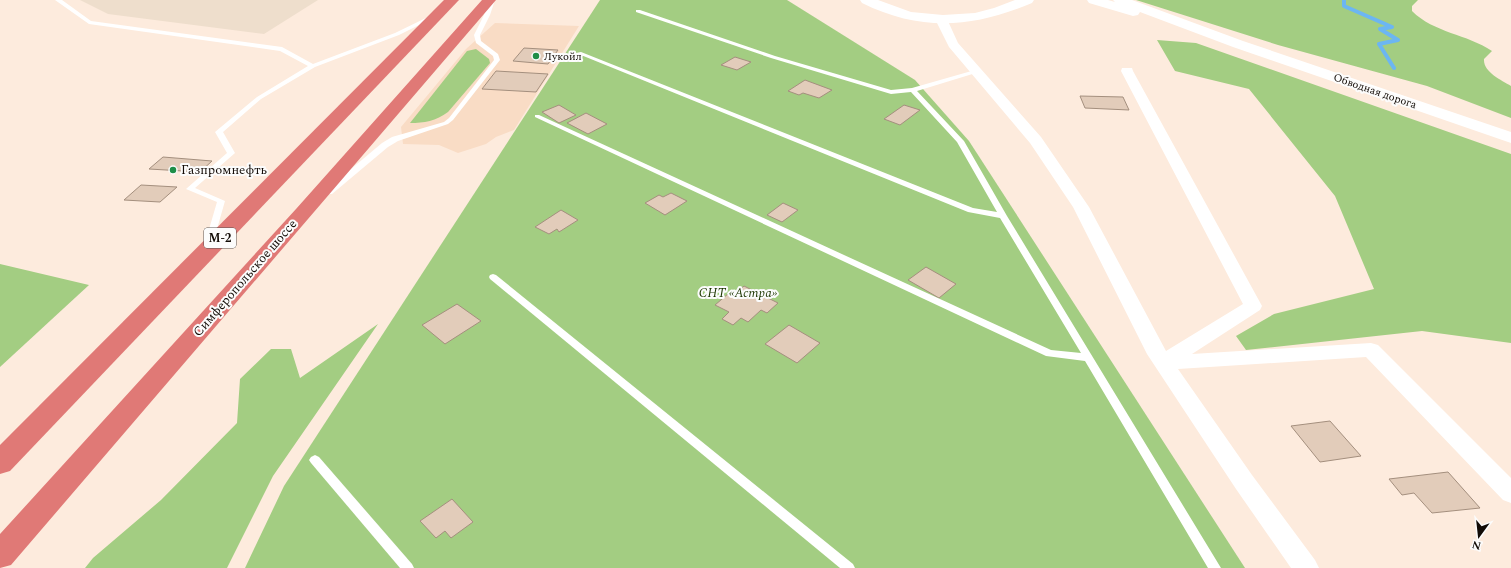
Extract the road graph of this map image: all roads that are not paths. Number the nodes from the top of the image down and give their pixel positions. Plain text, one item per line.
1 (58, 0) edge
2 (490, 0) edge
3 (867, 0) edge
4 (1027, 0) edge
5 (1094, 0) edge
6 (1120, 0) edge
7 (446, 6) edge
8 (638, 11) dead end
9 (941, 19) junction
10 (1238, 44) junction
11 (579, 53) dead end
12 (313, 66) junction
13 (977, 71) junction
14 (1127, 71) dead end
15 (913, 90) junction
16 (537, 116) dead end
17 (1511, 138) edge
18 (303, 213) junction
19 (1003, 216) junction
20 (207, 251) junction
21 (493, 277) dead end
22 (1088, 358) junction
23 (1163, 363) junction
24 (316, 460) dead end
25 (0, 463) edge
26 (1511, 492) edge
27 (0, 555) edge
28 (408, 568) edge
29 (849, 568) edge
30 (1215, 568) edge
31 (1306, 568) edge

1 - 12 lane
2 - 18 highway, Симферопольское шоссе
2 - 18 lane
3 - 9 main road
4 - 9 main road
5 - 10 main road
6 - 10 main road
7 - 12 lane
7 - 20 highway, М-2
8 - 15 lane
9 - 13 street
10 - 17 main road, Обводная дорога
11 - 19 lane
12 - 20 lane
13 - 15 lane
13 - 23 street
14 - 23 street
15 - 19 lane
16 - 22 lane
18 - 27 highway, Симферопольское шоссе
19 - 22 lane
20 - 25 highway, М-2
21 - 29 lane
22 - 30 lane
23 - 26 street
23 - 31 street
24 - 28 lane

